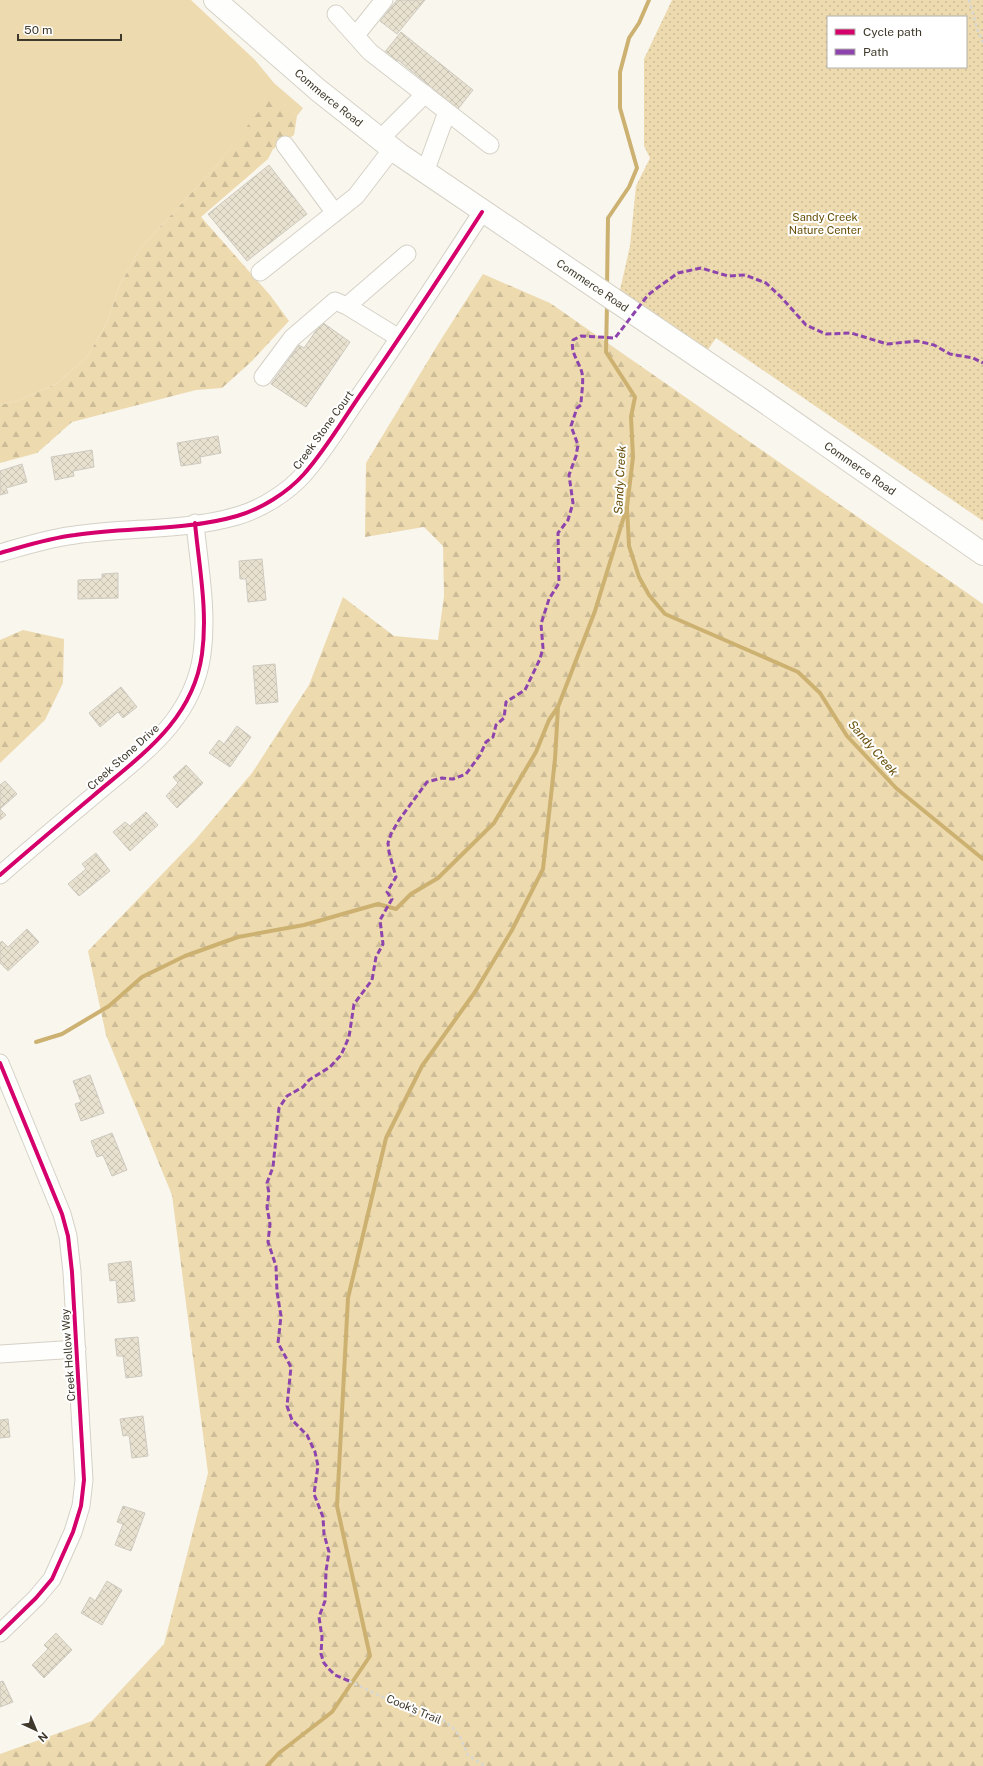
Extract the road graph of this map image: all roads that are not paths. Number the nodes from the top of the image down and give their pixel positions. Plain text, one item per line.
1 (215, 0) edge
2 (384, 0) edge
3 (336, 14) dead end
4 (356, 35) junction
5 (425, 94) junction
6 (447, 112) junction
7 (386, 144) junction
8 (285, 145) dead end
9 (490, 145) dead end
10 (425, 172) junction
11 (335, 212) junction
12 (482, 212) junction
13 (407, 254) dead end
14 (260, 272) dead end
15 (347, 306) junction
16 (400, 338) junction
17 (263, 377) dead end
18 (195, 524) junction
19 (0, 553) edge
20 (983, 554) edge
21 (0, 875) edge
22 (0, 1063) edge
23 (77, 1349) junction
24 (0, 1354) edge
25 (0, 1632) edge

1 - 7 highway, Commerce Road
2 - 4 street
3 - 4 street
4 - 5 street
5 - 6 street
5 - 7 street
6 - 9 street
6 - 10 street
7 - 10 highway, Commerce Road
7 - 11 street
8 - 11 street
10 - 12 highway, Commerce Road
11 - 14 street
12 - 16 street, Creek Stone Court
12 - 20 highway, Commerce Road
13 - 15 street
15 - 16 street
15 - 17 street
16 - 18 street, Creek Stone Court
18 - 19 street, Creek Stone Court
18 - 21 street, Creek Stone Drive
22 - 23 street, Creek Hollow Way
23 - 24 street
23 - 25 street, Creek Hollow Way

